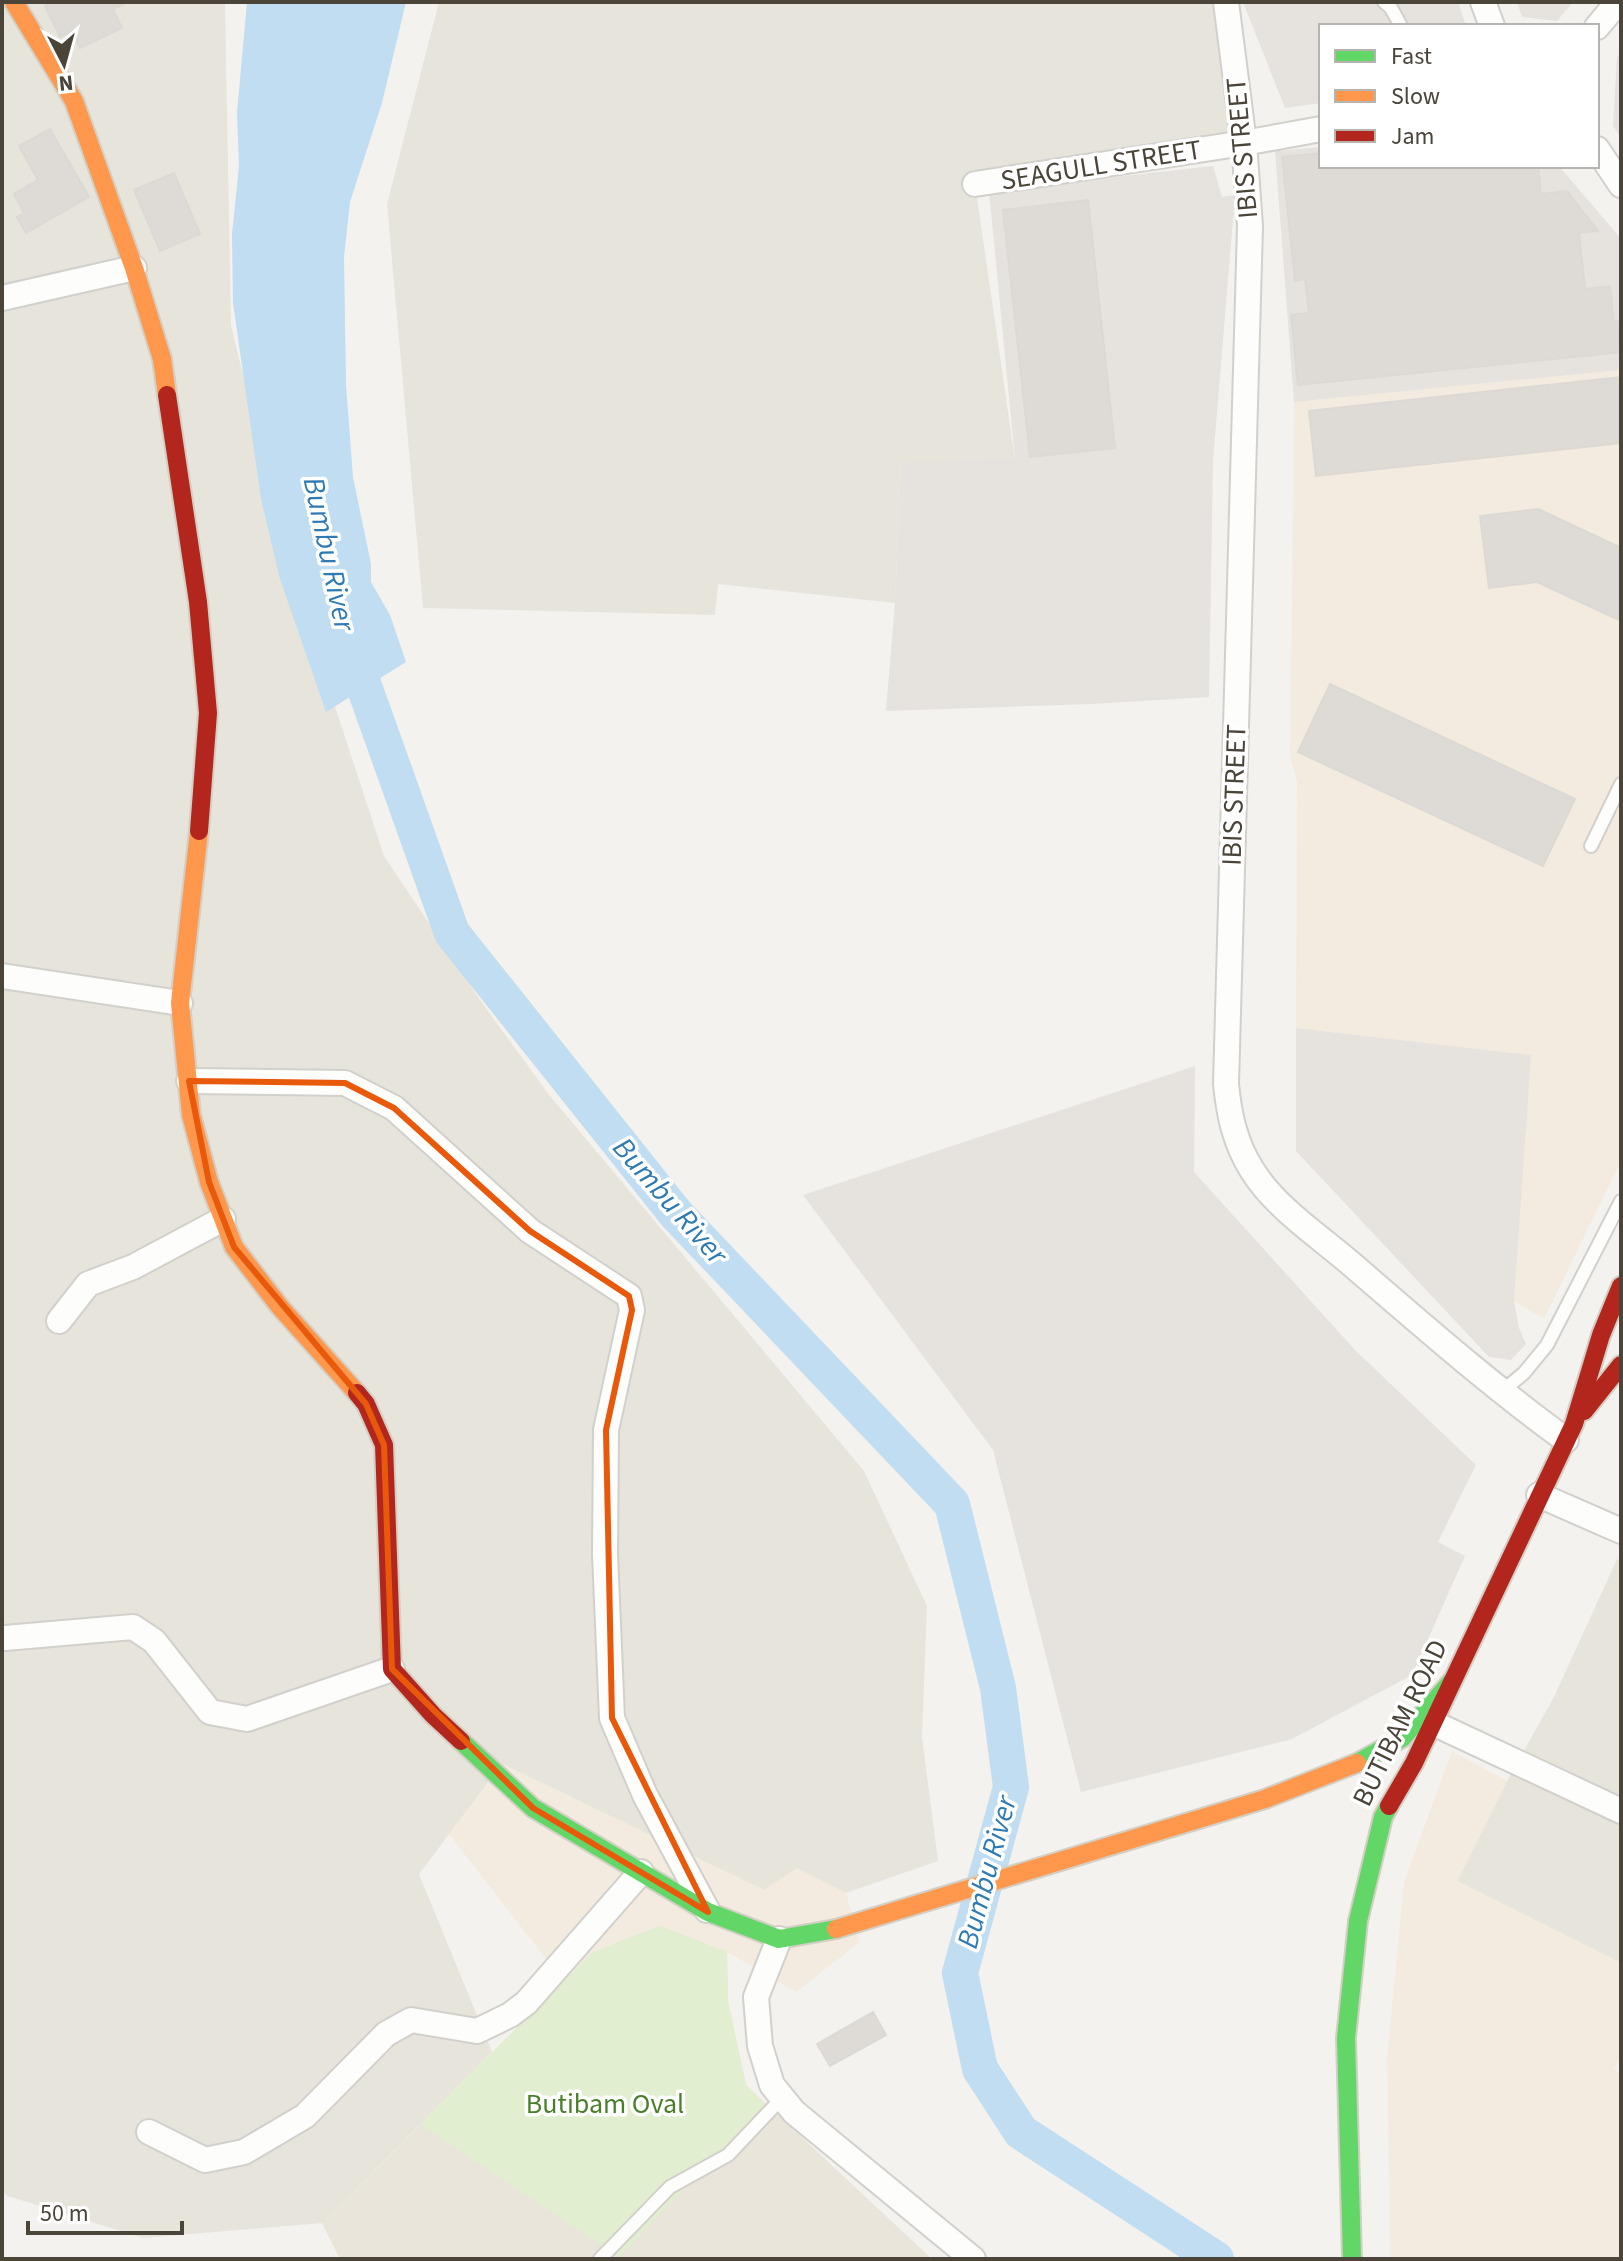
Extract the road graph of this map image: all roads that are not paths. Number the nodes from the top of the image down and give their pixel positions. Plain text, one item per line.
1 (14, 2) edge
2 (1226, 2) edge
3 (1384, 2) edge
4 (1483, 2) edge
5 (1618, 2) edge
6 (1400, 24) edge
7 (1491, 24) edge
8 (1599, 25) edge
9 (1319, 129) edge
10 (1244, 143) junction
11 (1599, 152) edge
12 (975, 184) dead end
13 (1621, 185) edge
14 (134, 268) junction
15 (2, 298) edge
16 (1621, 784) edge
17 (1591, 846) dead end
18 (2, 976) edge
19 (180, 1003) junction
20 (189, 1081) junction
21 (1621, 1201) edge
22 (223, 1219) junction
23 (1621, 1286) edge
24 (59, 1321) dead end
25 (1621, 1365) edge
26 (1500, 1393) junction
27 (1570, 1432) junction
28 (1539, 1495) junction
29 (1621, 1531) edge
30 (5, 1638) dead end
31 (392, 1669) junction
32 (1452, 1681) junction
33 (1433, 1723) junction
34 (1621, 1811) edge
35 (641, 1872) junction
36 (708, 1912) junction
37 (779, 1939) junction
38 (782, 2098) junction
39 (149, 2132) dead end
40 (600, 2259) edge
41 (973, 2259) edge
42 (1352, 2259) edge

1 - 14 street
2 - 10 street, IBIS STREET
3 - 6 lane
4 - 7 street
5 - 8 street
9 - 10 street, SEAGULL STREET
10 - 12 street, SEAGULL STREET
10 - 26 street, IBIS STREET
11 - 13 street
14 - 15 street
14 - 19 street
16 - 17 lane
18 - 19 street
19 - 20 street
20 - 22 street
20 - 36 street
21 - 26 lane
22 - 24 street
22 - 31 street
23 - 27 street, BUTIBAM ROAD
25 - 27 street, BUTIBAM ROAD
26 - 27 street, IBIS STREET
27 - 28 street, BUTIBAM ROAD
28 - 29 street
28 - 32 street, BUTIBAM ROAD
30 - 31 street
31 - 35 street
32 - 33 street, BUTIBAM ROAD
32 - 37 street
33 - 34 street
33 - 42 street, BUTIBAM ROAD
35 - 36 street
35 - 39 street
36 - 37 street
37 - 38 street
38 - 40 lane
38 - 41 street

